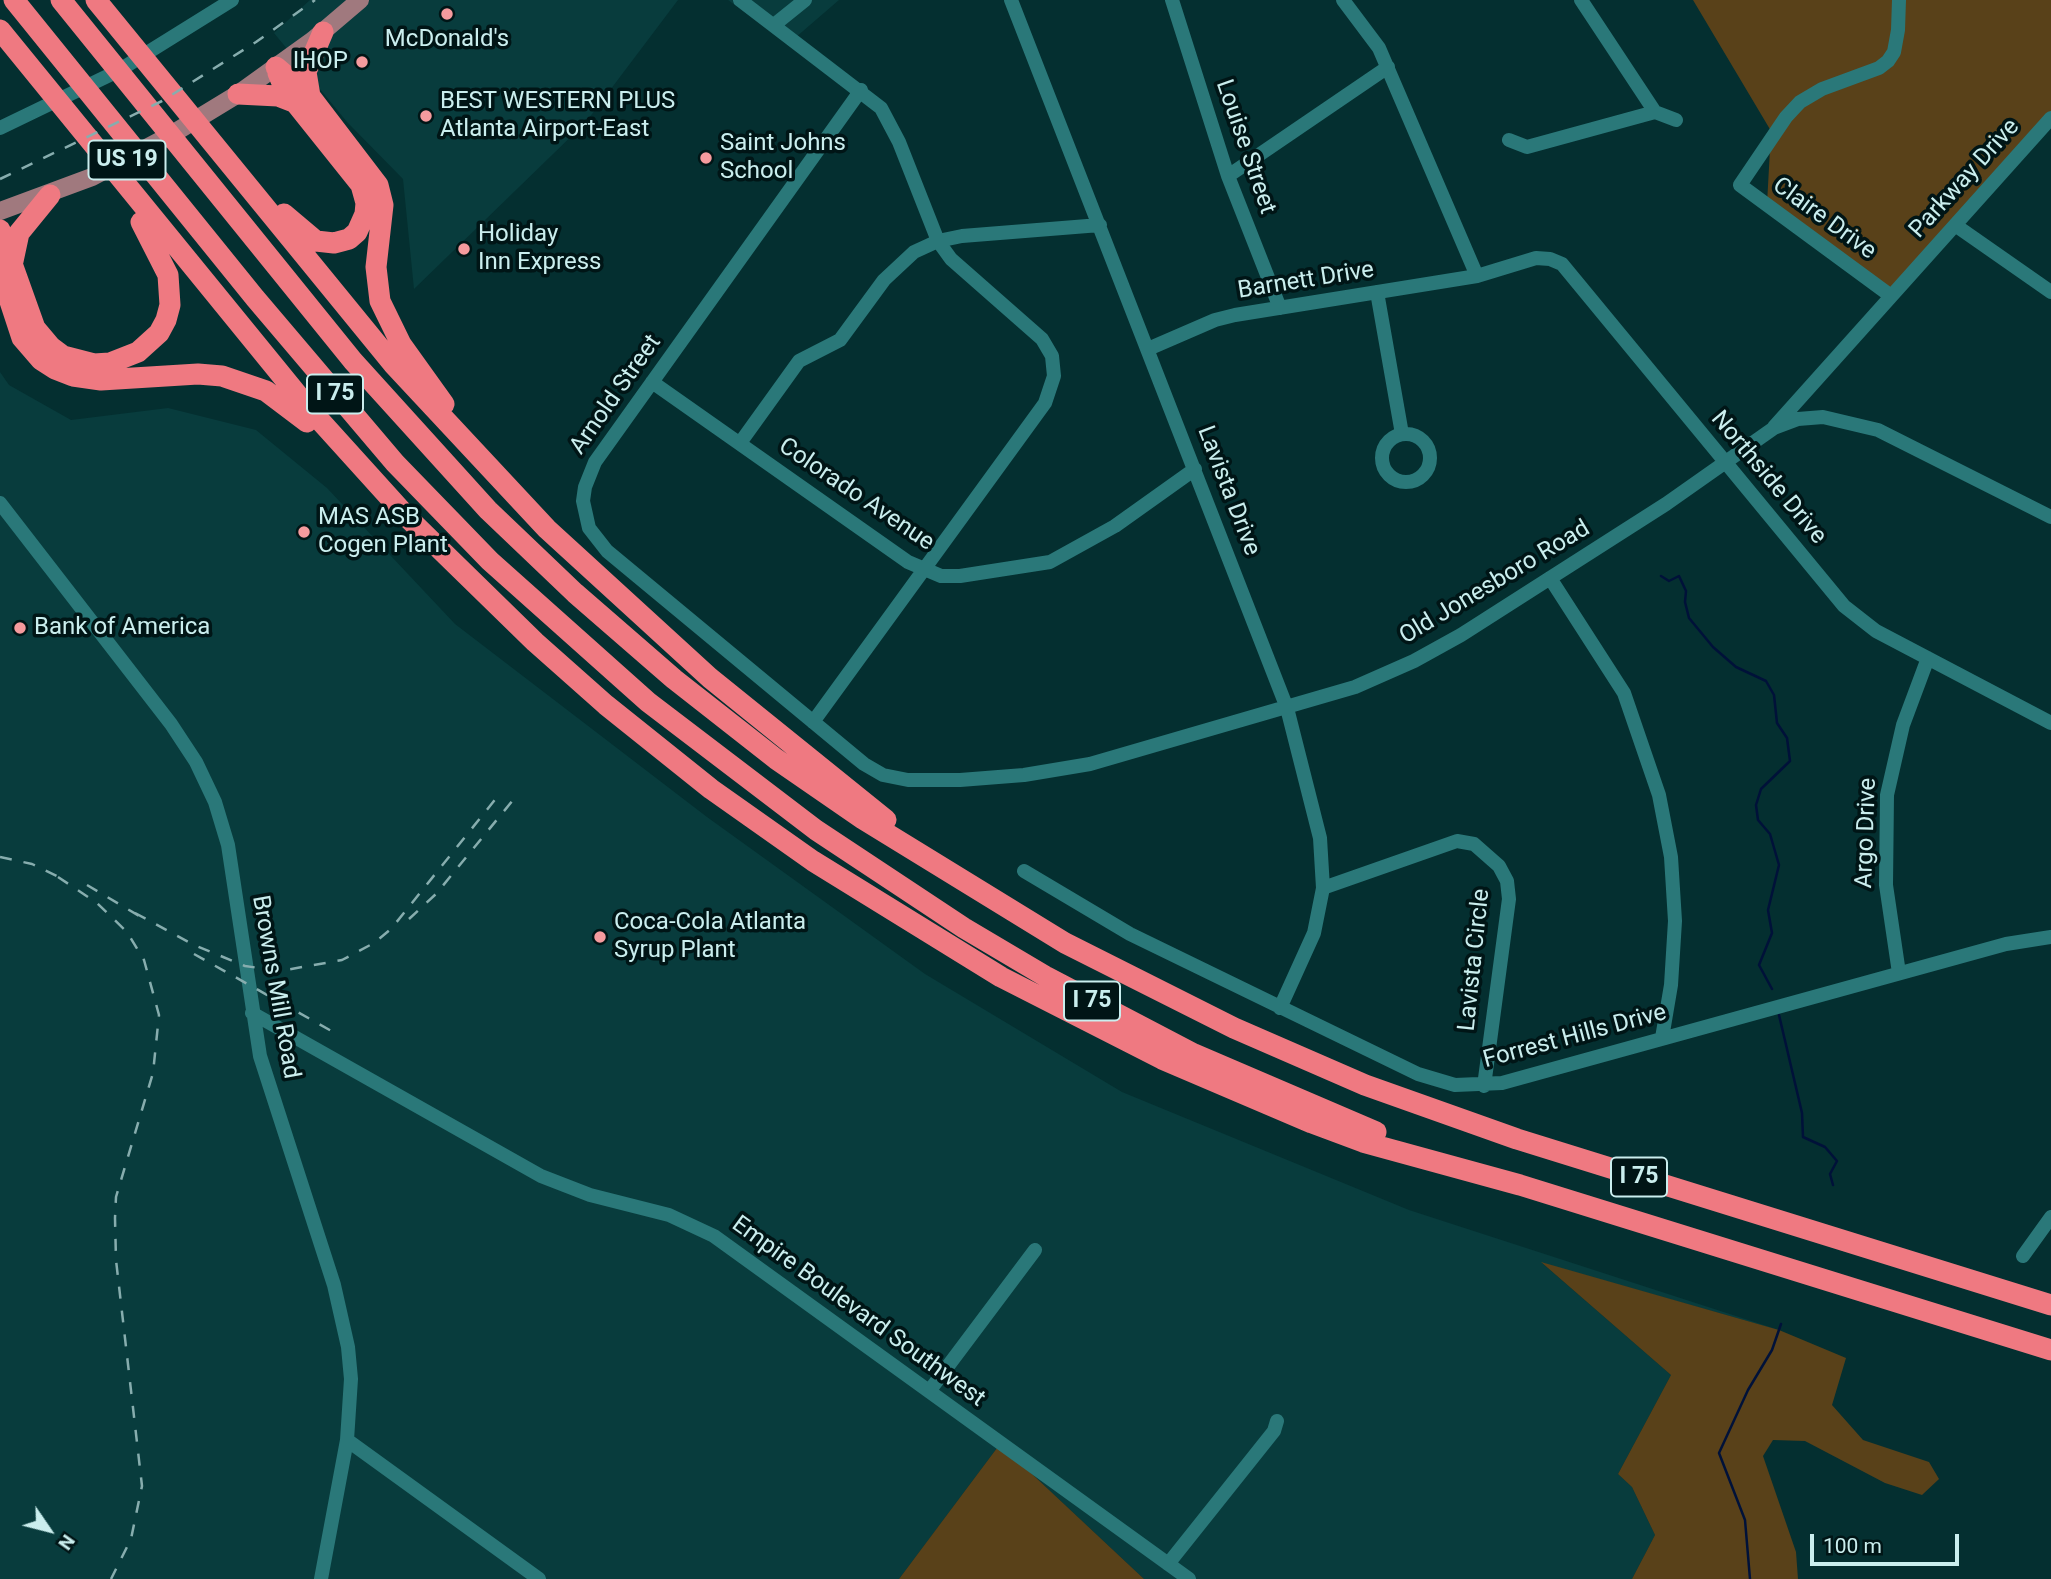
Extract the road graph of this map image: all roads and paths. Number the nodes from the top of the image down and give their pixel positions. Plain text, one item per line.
1 (14, 0) edge
2 (31, 0) edge
3 (61, 0) edge
4 (96, 0) edge
5 (107, 0) edge
6 (232, 0) edge
7 (360, 0) edge
8 (740, 0) edge
9 (805, 0) edge
10 (1011, 0) edge
11 (1172, 0) edge
12 (1343, 0) edge
13 (1581, 0) edge
14 (1899, 0) edge
15 (774, 25) junction
16 (0, 30) edge
17 (323, 32) junction
18 (153, 67) junction
19 (276, 67) junction
20 (1388, 67) junction
21 (861, 90) junction
22 (238, 94) junction
23 (303, 100) junction
24 (1655, 112) junction
25 (2051, 118) edge
26 (1676, 120) dead end
27 (3, 127) edge
28 (1508, 140) dead end
29 (213, 144) junction
30 (99, 155) junction
31 (1228, 176) junction
32 (54, 193) junction
33 (0, 211) edge
34 (1100, 225) junction
35 (1955, 225) junction
36 (0, 230) edge
37 (938, 241) junction
38 (7, 267) edge
39 (1477, 276) junction
40 (1377, 292) junction
41 (2051, 292) edge
42 (1891, 296) junction
43 (1280, 308) junction
44 (1148, 349) junction
45 (652, 382) junction
46 (1774, 428) junction
47 (1402, 434) dead end
48 (740, 443) junction
49 (1725, 464) junction
50 (1195, 469) junction
51 (366, 475) junction
52 (499, 479) junction
53 (0, 503) edge
54 (2051, 517) edge
55 (923, 570) junction
56 (1550, 578) junction
57 (1928, 658) junction
58 (1287, 708) junction
59 (813, 722) junction
60 (2051, 723) edge
61 (702, 745) junction
62 (1024, 871) dead end
63 (954, 874) junction
64 (1323, 888) junction
65 (2051, 937) edge
66 (1899, 973) junction
67 (1280, 1009) junction
68 (252, 1013) junction
69 (1662, 1038) junction
70 (1484, 1086) junction
71 (1520, 1185) junction
72 (2051, 1217) edge
73 (1035, 1250) dead end
74 (2023, 1256) dead end
75 (2051, 1305) edge
76 (2051, 1350) edge
77 (930, 1390) junction
78 (1277, 1421) dead end
79 (347, 1440) junction
80 (1168, 1564) junction
81 (321, 1579) edge
82 (539, 1579) edge
83 (1189, 1579) edge

1 - 61 highway, I 75
2 - 61 highway
3 - 63 highway, I 75
4 - 18 highway
5 - 18 highway
6 - 27 street
7 - 17 main road, US 19
8 - 15 street
9 - 15 street
10 - 34 street, Lavista Drive
11 - 31 street, Louise Street
12 - 20 street
13 - 24 street
14 - 42 street, Claire Drive
15 - 21 street
16 - 30 highway
17 - 19 main road, US 19
17 - 23 highway
18 - 29 highway
19 - 22 main road, US 19
19 - 23 highway
20 - 31 street
20 - 39 street
21 - 37 street
21 - 45 street, Arnold Street
22 - 23 highway
22 - 32 main road, US 19
23 - 29 highway
23 - 52 highway
24 - 26 street
24 - 28 street
25 - 35 street, Parkway Drive
29 - 52 highway
30 - 38 highway
30 - 51 highway
31 - 43 street, Louise Street
32 - 33 main road, US 19
32 - 38 highway
34 - 37 street
34 - 44 street, Lavista Drive
35 - 41 street
35 - 42 street, Parkway Drive
36 - 38 highway
37 - 48 street
37 - 55 street
38 - 51 highway
39 - 40 street, Barnett Drive
39 - 49 street, Northside Drive
40 - 43 street, Barnett Drive
40 - 47 street
42 - 46 street, Parkway Drive
43 - 44 street, Barnett Drive
44 - 50 street, Lavista Drive
45 - 48 street, Colorado Avenue
45 - 59 street, Arnold Street
46 - 49 street, Old Jonesboro Road
46 - 54 street, Old Jonesboro Road
48 - 55 street, Colorado Avenue
49 - 56 street, Old Jonesboro Road
49 - 57 street, Northside Drive
50 - 55 street, Colorado Avenue
50 - 58 street, Lavista Drive
51 - 71 highway
52 - 63 highway
53 - 68 street, Browns Mill Road
55 - 59 street
56 - 58 street, Old Jonesboro Road
56 - 69 street
57 - 60 street, Northside Drive
57 - 66 street, Argo Drive
58 - 59 street, Old Jonesboro Road
58 - 64 street, Lavista Drive
61 - 71 highway, I 75
62 - 67 street, Forrest Hills Drive
63 - 75 highway, I 75
64 - 67 street, Lavista Drive
64 - 70 street, Lavista Circle
65 - 66 street, Forrest Hills Drive
66 - 69 street, Forrest Hills Drive
67 - 70 street, Forrest Hills Drive
68 - 77 street, Empire Boulevard Southwest
68 - 79 street, Browns Mill Road
69 - 70 street, Forrest Hills Drive
71 - 76 highway, I 75
72 - 74 street
73 - 77 street
77 - 80 street, Empire Boulevard Southwest
78 - 80 street
79 - 81 street, Browns Mill Road
79 - 82 street
80 - 83 street, Empire Boulevard Southwest

